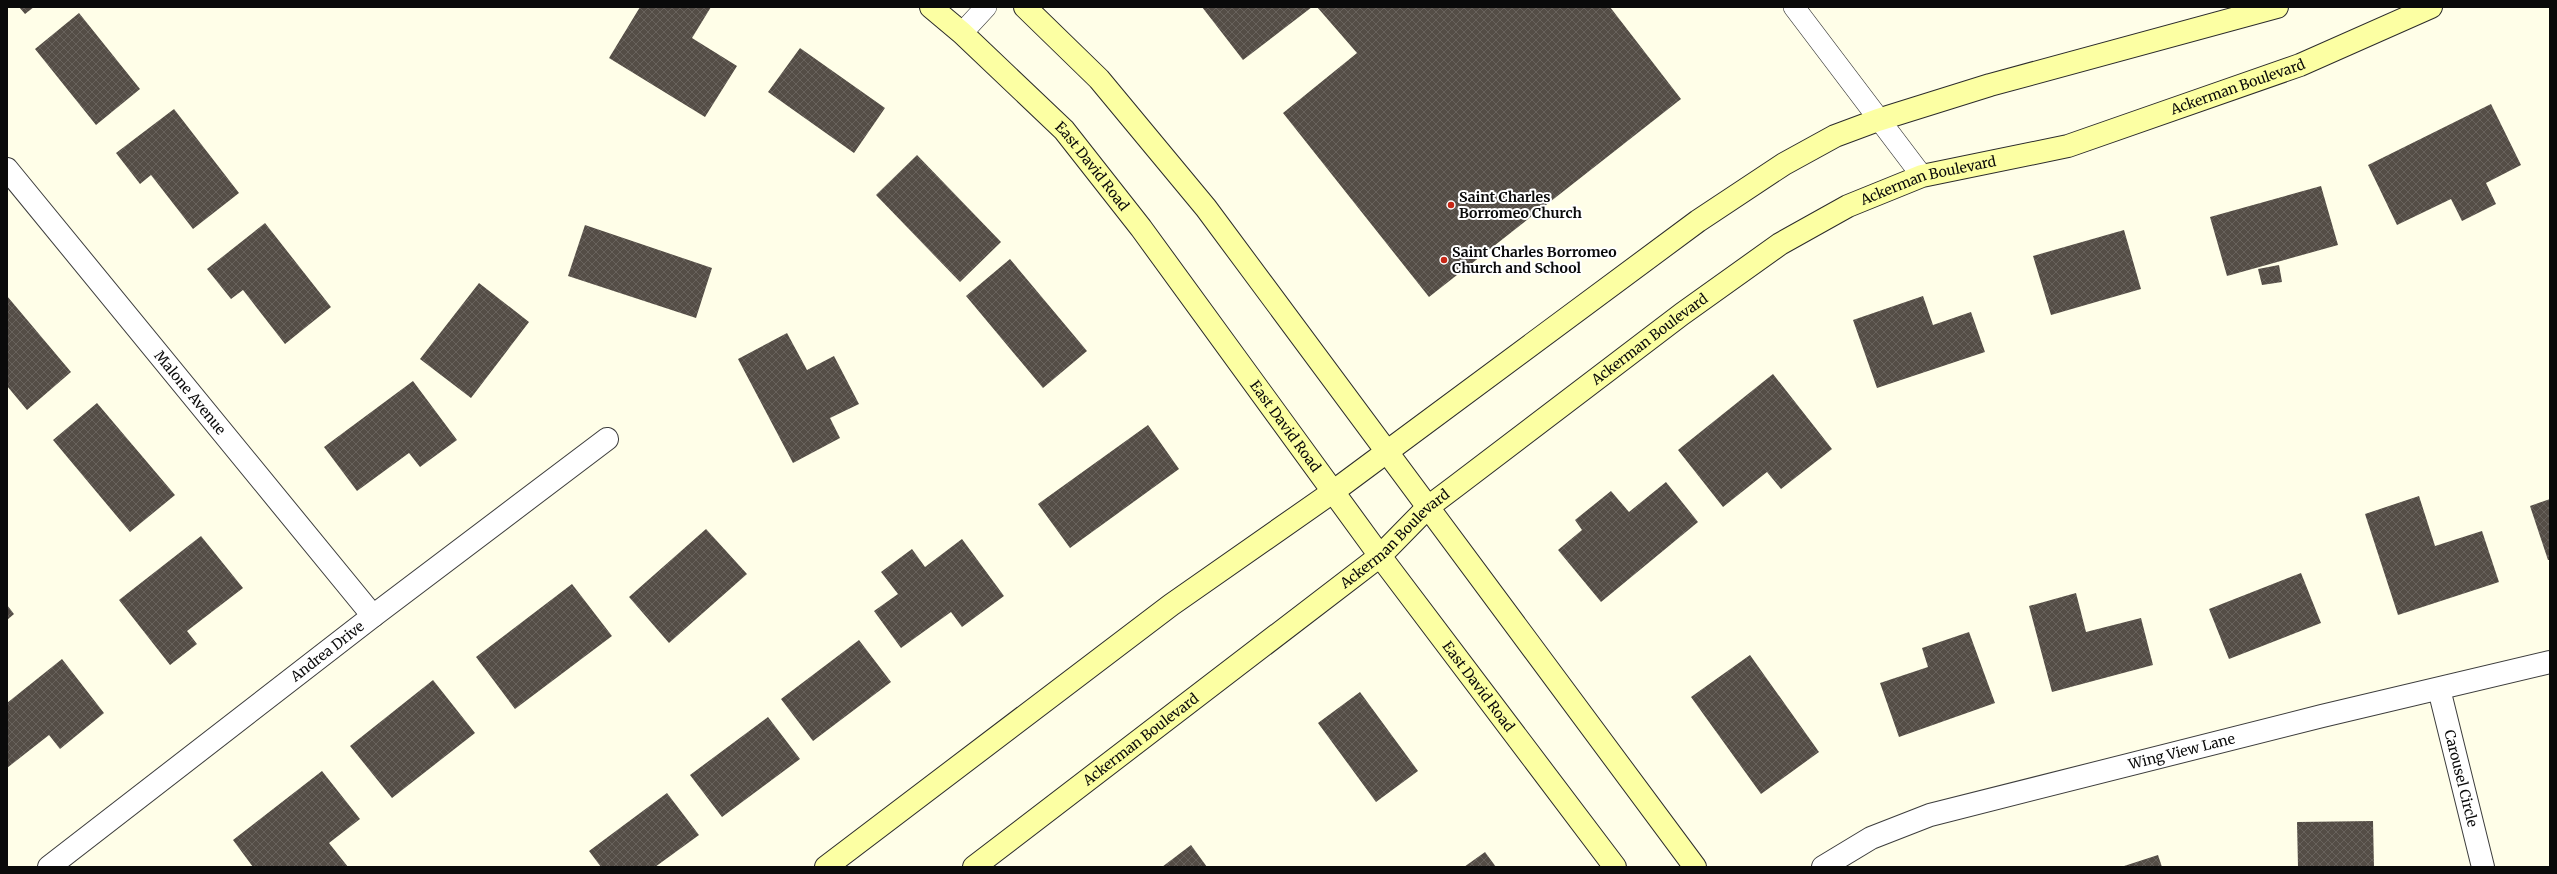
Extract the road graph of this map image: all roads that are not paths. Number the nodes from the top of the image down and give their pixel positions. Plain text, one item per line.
1 (931, 7) edge
2 (986, 7) edge
3 (1025, 7) edge
4 (1794, 7) edge
5 (2277, 7) edge
6 (2431, 7) edge
7 (962, 33) junction
8 (1878, 120) junction
9 (7, 170) edge
10 (1922, 176) junction
11 (607, 439) dead end
12 (1387, 452) junction
13 (1334, 491) junction
14 (1428, 507) junction
15 (1380, 556) junction
16 (373, 616) junction
17 (2550, 662) edge
18 (2439, 689) junction
19 (49, 867) edge
20 (826, 867) edge
21 (974, 867) edge
22 (1615, 867) edge
23 (1695, 867) edge
24 (1823, 867) edge
25 (2483, 867) edge

1 - 7 street, East David Road
2 - 7 lane
3 - 12 street
4 - 8 lane
5 - 8 street
6 - 10 street, Ackerman Boulevard
7 - 13 street, East David Road
8 - 10 lane
8 - 12 street
9 - 16 street, Malone Avenue
10 - 14 street, Ackerman Boulevard
11 - 16 street, Andrea Drive
12 - 13 street
12 - 14 street
13 - 15 street, East David Road
13 - 20 street
14 - 15 street, Ackerman Boulevard
14 - 23 street
15 - 21 street, Ackerman Boulevard
15 - 22 street, East David Road
16 - 19 street, Andrea Drive
17 - 18 street, Wing View Lane
18 - 24 street, Wing View Lane
18 - 25 street, Carousel Circle

